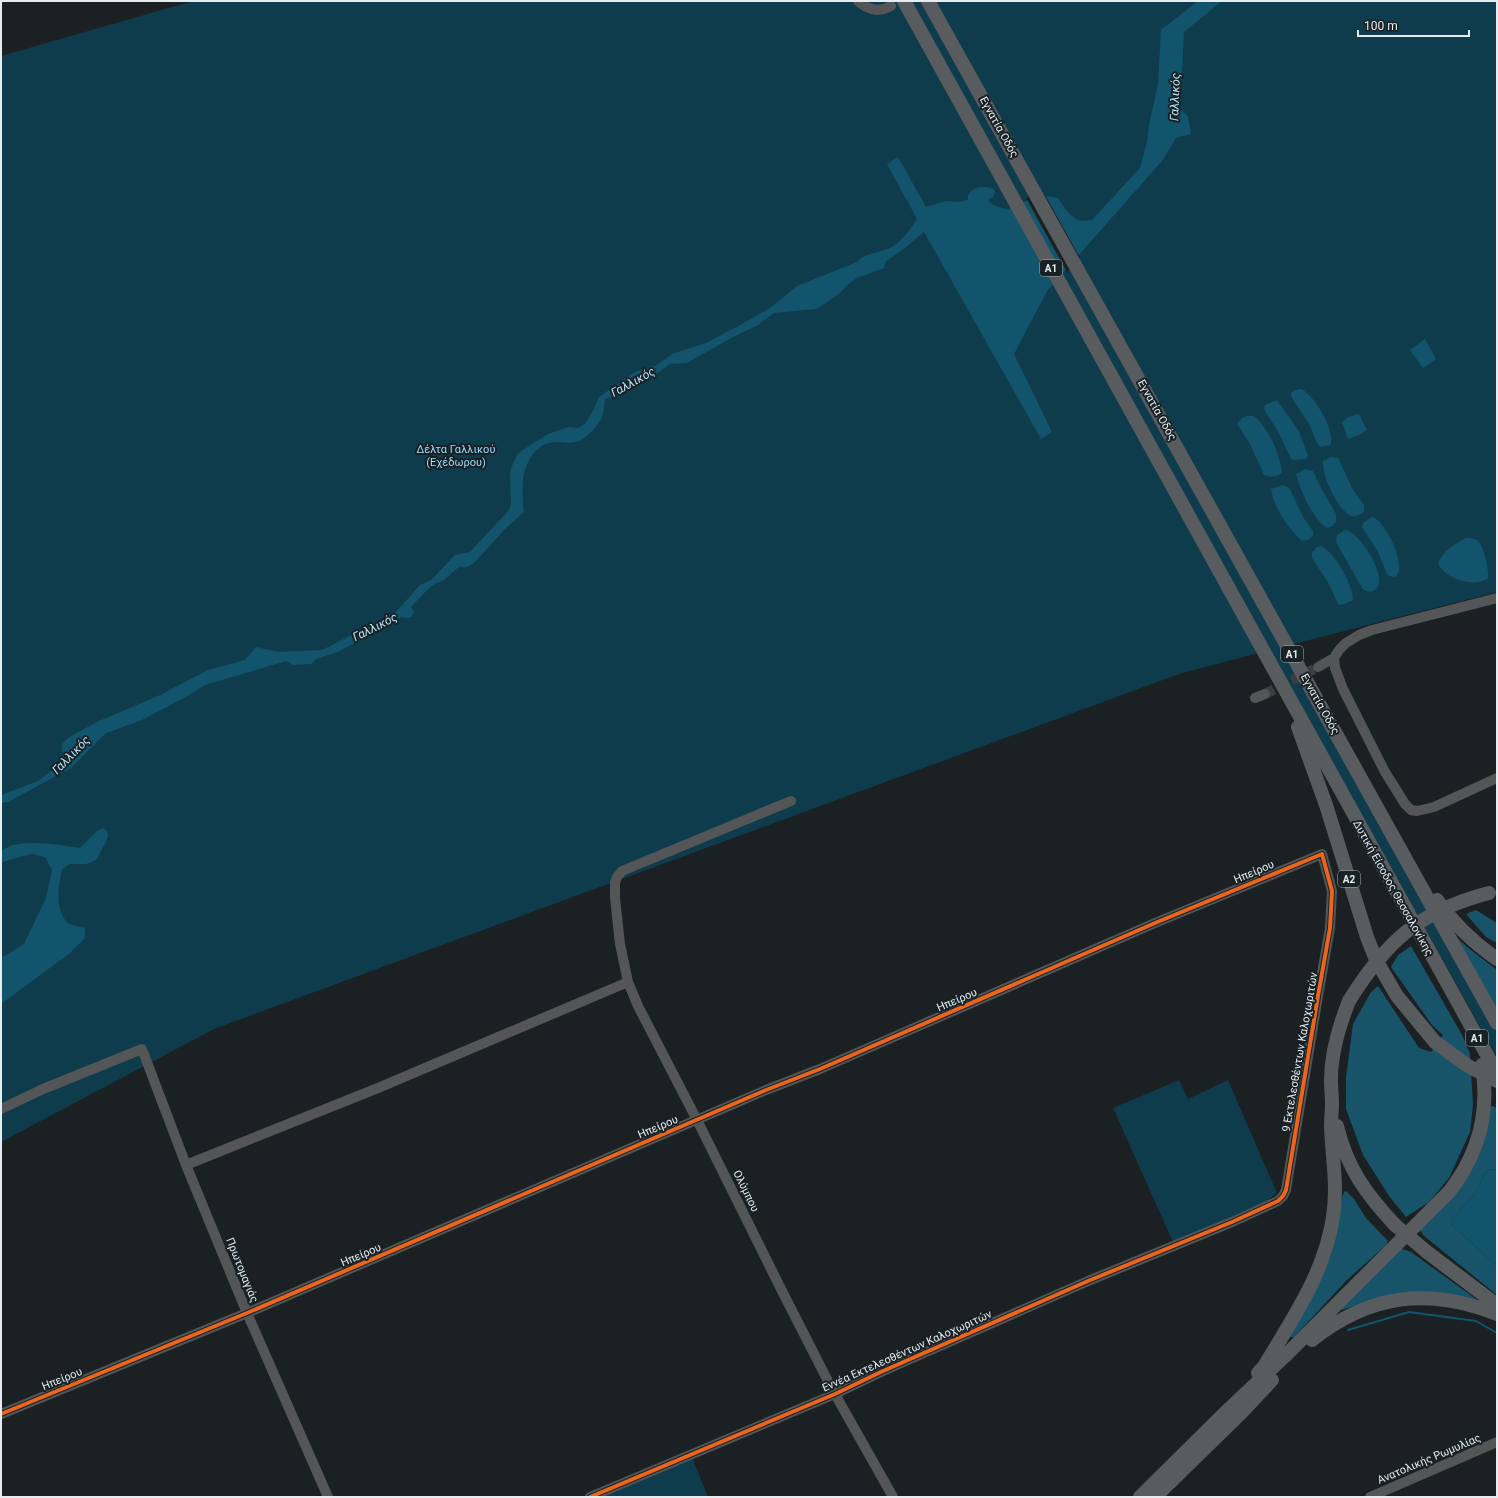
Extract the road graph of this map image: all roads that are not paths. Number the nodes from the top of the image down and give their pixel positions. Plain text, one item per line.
1 (858, 1) edge
2 (928, 1) edge
3 (898, 3) edge
4 (962, 43) dead end
5 (927, 60) dead end
6 (984, 102) junction
7 (965, 112) junction
8 (1497, 598) edge
9 (1334, 658) junction
10 (1318, 667) tunnel mouth
11 (1291, 702) junction
12 (1497, 778) edge
13 (791, 801) dead end
14 (1384, 820) junction
15 (1322, 854) joint
16 (1493, 892) edge
17 (1497, 959) edge
18 (628, 982) junction
19 (1457, 1003) junction
20 (1497, 1023) edge
21 (1497, 1073) edge
22 (1497, 1081) edge
23 (1332, 1104) junction
24 (1, 1109) edge
25 (697, 1120) junction
26 (186, 1165) junction
27 (1232, 1222) joint
28 (1497, 1305) edge
29 (247, 1313) junction
30 (1497, 1314) edge
31 (835, 1394) junction
32 (1229, 1408) junction
33 (1, 1414) edge
34 (1497, 1442) edge
35 (328, 1497) edge
36 (590, 1497) edge
37 (893, 1497) edge
38 (1140, 1497) edge
39 (1155, 1497) edge
40 (1370, 1497) edge

1 - 3 street
2 - 6 highway, Εγνατία Οδός / Α1
3 - 7 highway, Εγνατία Οδός / Α1
4 - 6 highway
5 - 7 highway
6 - 14 highway, Εγνατία Οδός / Α1
7 - 11 highway, Εγνατία Οδός / Α1
8 - 9 street
9 - 10 street
9 - 12 street
11 - 19 highway, Δυτική Είσοδος Θεσσαλονίκης / Α1
11 - 22 highway, Α2, bridge
13 - 18 street, Ολύμπου
14 - 17 highway
14 - 20 highway, Α1
15 - 25 street, Ηπείρου
15 - 27 street, 9 Εκτελεσθέντων Καλοχωριτών
16 - 23 highway, bridge
18 - 25 street, Ολύμπου
18 - 26 street
19 - 21 highway, Δυτική Είσοδος Θεσσαλονίκης / Α1
19 - 32 highway
23 - 28 highway, bridge
23 - 32 highway
24 - 26 street, Πρωτομαγιάς
25 - 29 street, Ηπείρου
25 - 31 street, Ολύμπου
26 - 29 street, Πρωτομαγιάς
27 - 31 street, Εννέα Εκτελεσθέντων Καλοχωριτών
29 - 33 street, Ηπείρου
29 - 35 street, Πρωτομαγιάς
30 - 39 highway
31 - 36 street, Εννέα Εκτελεσθέντων Καλοχωριτών
31 - 37 street, Ολύμπου
32 - 38 highway
34 - 40 street, Ανατολικής Ρωμυλίας

